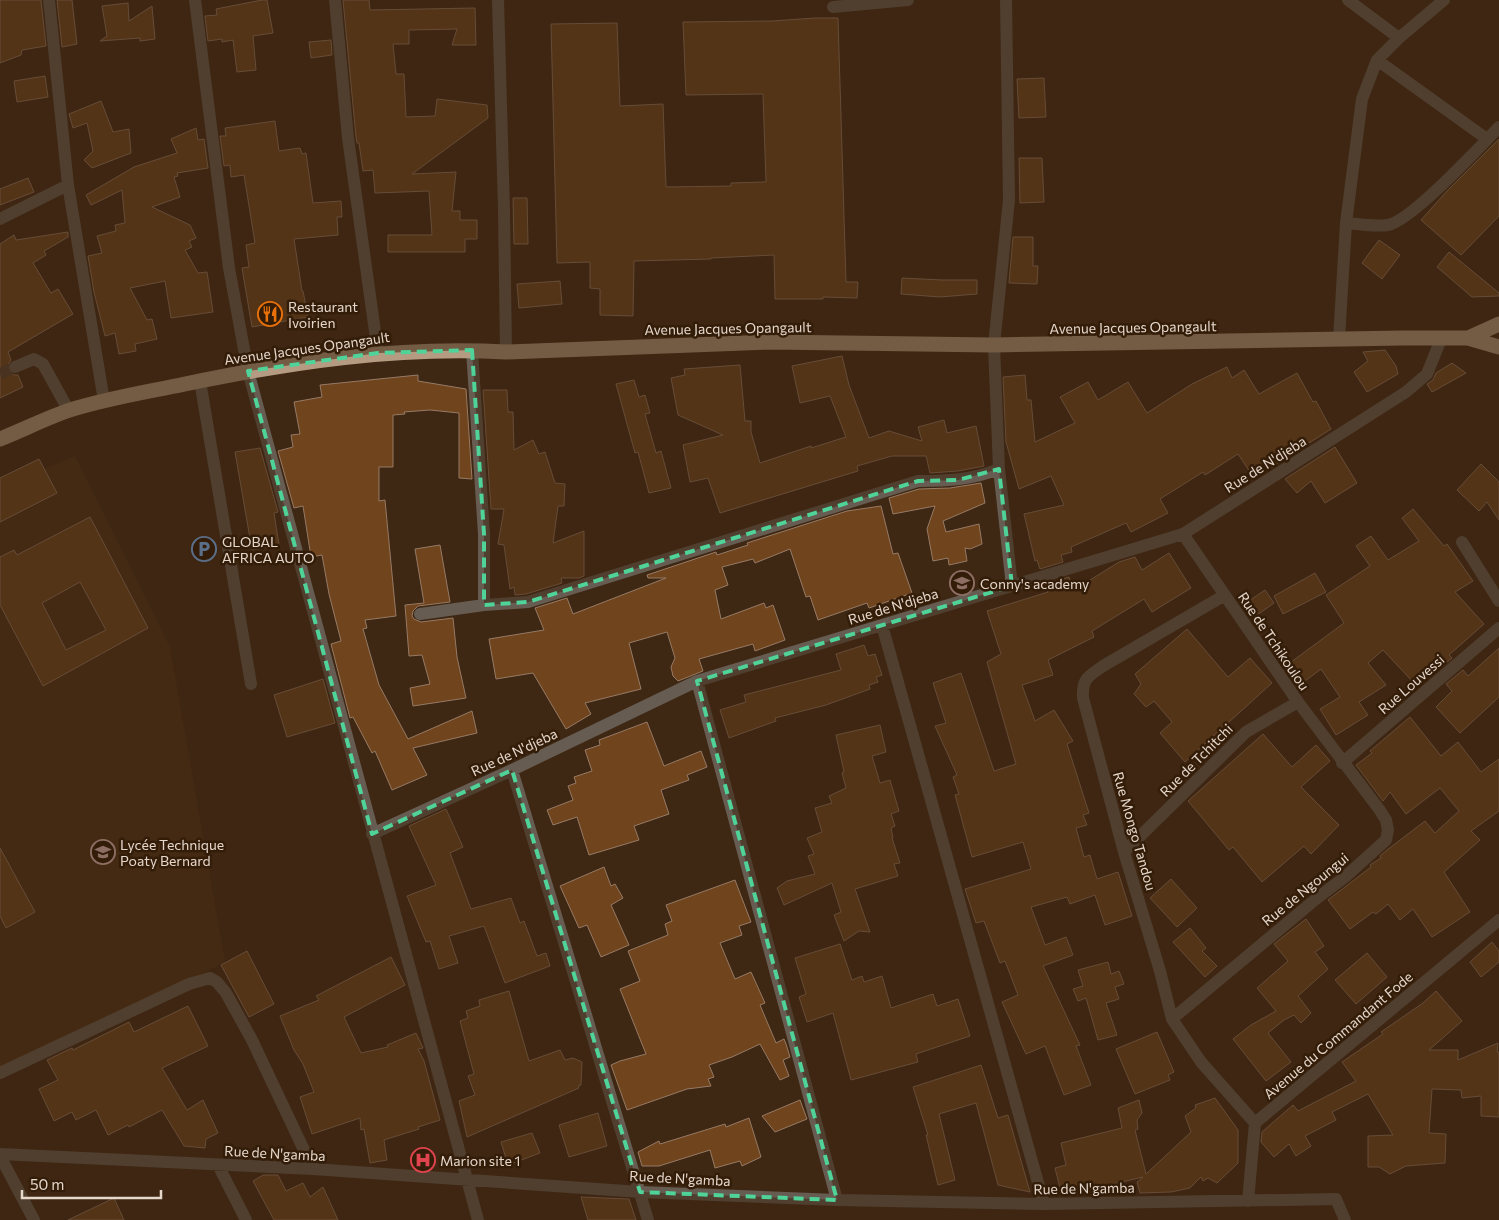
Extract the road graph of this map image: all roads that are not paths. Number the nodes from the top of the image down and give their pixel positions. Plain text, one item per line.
1 (49, 0) edge
2 (195, 0) edge
3 (335, 0) edge
4 (498, 0) edge
5 (908, 0) edge
6 (1006, 0) edge
7 (1348, 0) edge
8 (1444, 0) edge
9 (833, 7) dead end
10 (1399, 38) junction
11 (1377, 60) junction
12 (1499, 127) edge
13 (1488, 139) junction
14 (68, 186) junction
15 (0, 219) edge
16 (1346, 223) junction
17 (1499, 324) edge
18 (1468, 338) junction
19 (1339, 339) junction
20 (1441, 339) junction
21 (994, 345) junction
22 (1499, 347) edge
23 (472, 350) junction
24 (506, 352) junction
25 (378, 353) junction
26 (15, 367) tunnel mouth
27 (248, 371) junction
28 (200, 381) junction
29 (104, 401) junction
30 (70, 411) junction
31 (0, 439) edge
32 (999, 470) junction
33 (1184, 534) junction
34 (1462, 542) dead end
35 (1012, 586) junction
36 (1225, 595) junction
37 (1499, 601) edge
38 (484, 605) junction
39 (420, 614) dead end
40 (882, 626) junction
41 (1499, 628) edge
42 (697, 681) junction
43 (251, 684) dead end
44 (1298, 702) junction
45 (1342, 763) junction
46 (512, 770) junction
47 (372, 834) junction
48 (1124, 852) junction
49 (1499, 920) edge
50 (1172, 1018) junction
51 (0, 1073) edge
52 (1255, 1124) junction
53 (0, 1155) edge
54 (218, 1165) junction
55 (313, 1169) junction
56 (467, 1180) junction
57 (640, 1192) junction
58 (837, 1200) junction
59 (1248, 1200) junction
60 (1044, 1204) junction
61 (34, 1220) edge
62 (246, 1220) edge
63 (478, 1220) edge
64 (648, 1220) edge
65 (1345, 1220) edge

1 - 14 street
2 - 27 street
3 - 25 street
4 - 24 street
5 - 9 street
6 - 21 street
7 - 10 street
8 - 10 street
10 - 11 street
11 - 13 street
11 - 16 street
12 - 13 street
13 - 16 street
14 - 15 street
14 - 29 street
16 - 19 street
17 - 18 highway
18 - 20 highway, Avenue Jacques Opangault
18 - 22 highway
19 - 20 highway, Avenue Jacques Opangault
19 - 21 highway, Avenue Jacques Opangault
20 - 33 street, Rue de N'djeba
21 - 24 highway, Avenue Jacques Opangault
21 - 32 street
23 - 24 highway, Avenue Jacques Opangault
23 - 25 highway, Avenue Jacques Opangault
23 - 38 street
25 - 27 highway, Avenue Jacques Opangault
26 - 30 street
27 - 28 highway, Avenue Jacques Opangault
27 - 47 street
28 - 29 highway, Avenue Jacques Opangault
28 - 43 street
29 - 30 highway, Avenue Jacques Opangault
30 - 31 highway, Avenue Jacques Opangault
32 - 35 street
32 - 38 street
33 - 35 street, Rue de N'djeba
33 - 36 street, Rue de Tchikoulou
34 - 37 street
35 - 40 street, Rue de N'djeba
36 - 44 street, Rue de Tchikoulou
36 - 48 street, Rue Mongo Tandou
38 - 39 street
40 - 42 street, Rue de N'djeba
40 - 60 street
41 - 45 street, Rue Louvessi
42 - 46 street, Rue de N'djeba
42 - 58 street
44 - 45 street, Rue de Tchikoulou
44 - 48 street, Rue de Tchitchi
45 - 50 street, Rue de Ngoungui
46 - 47 street, Rue de N'djeba
46 - 57 street
47 - 56 street
48 - 50 street, Rue Mongo Tandou
49 - 52 street, Avenue du Commandant Fode
50 - 52 street, Rue Mongo Tandou
51 - 55 street
52 - 59 street
53 - 54 street, Rue de N'gamba
53 - 61 street
54 - 55 street, Rue de N'gamba
54 - 62 street
55 - 56 street, Rue de N'gamba
56 - 57 street, Rue de N'gamba
56 - 63 street
57 - 58 street, Rue de N'gamba
57 - 64 street
58 - 60 street, Rue de N'gamba
59 - 60 street, Rue de N'gamba
59 - 65 street, Rue de N'gamba

